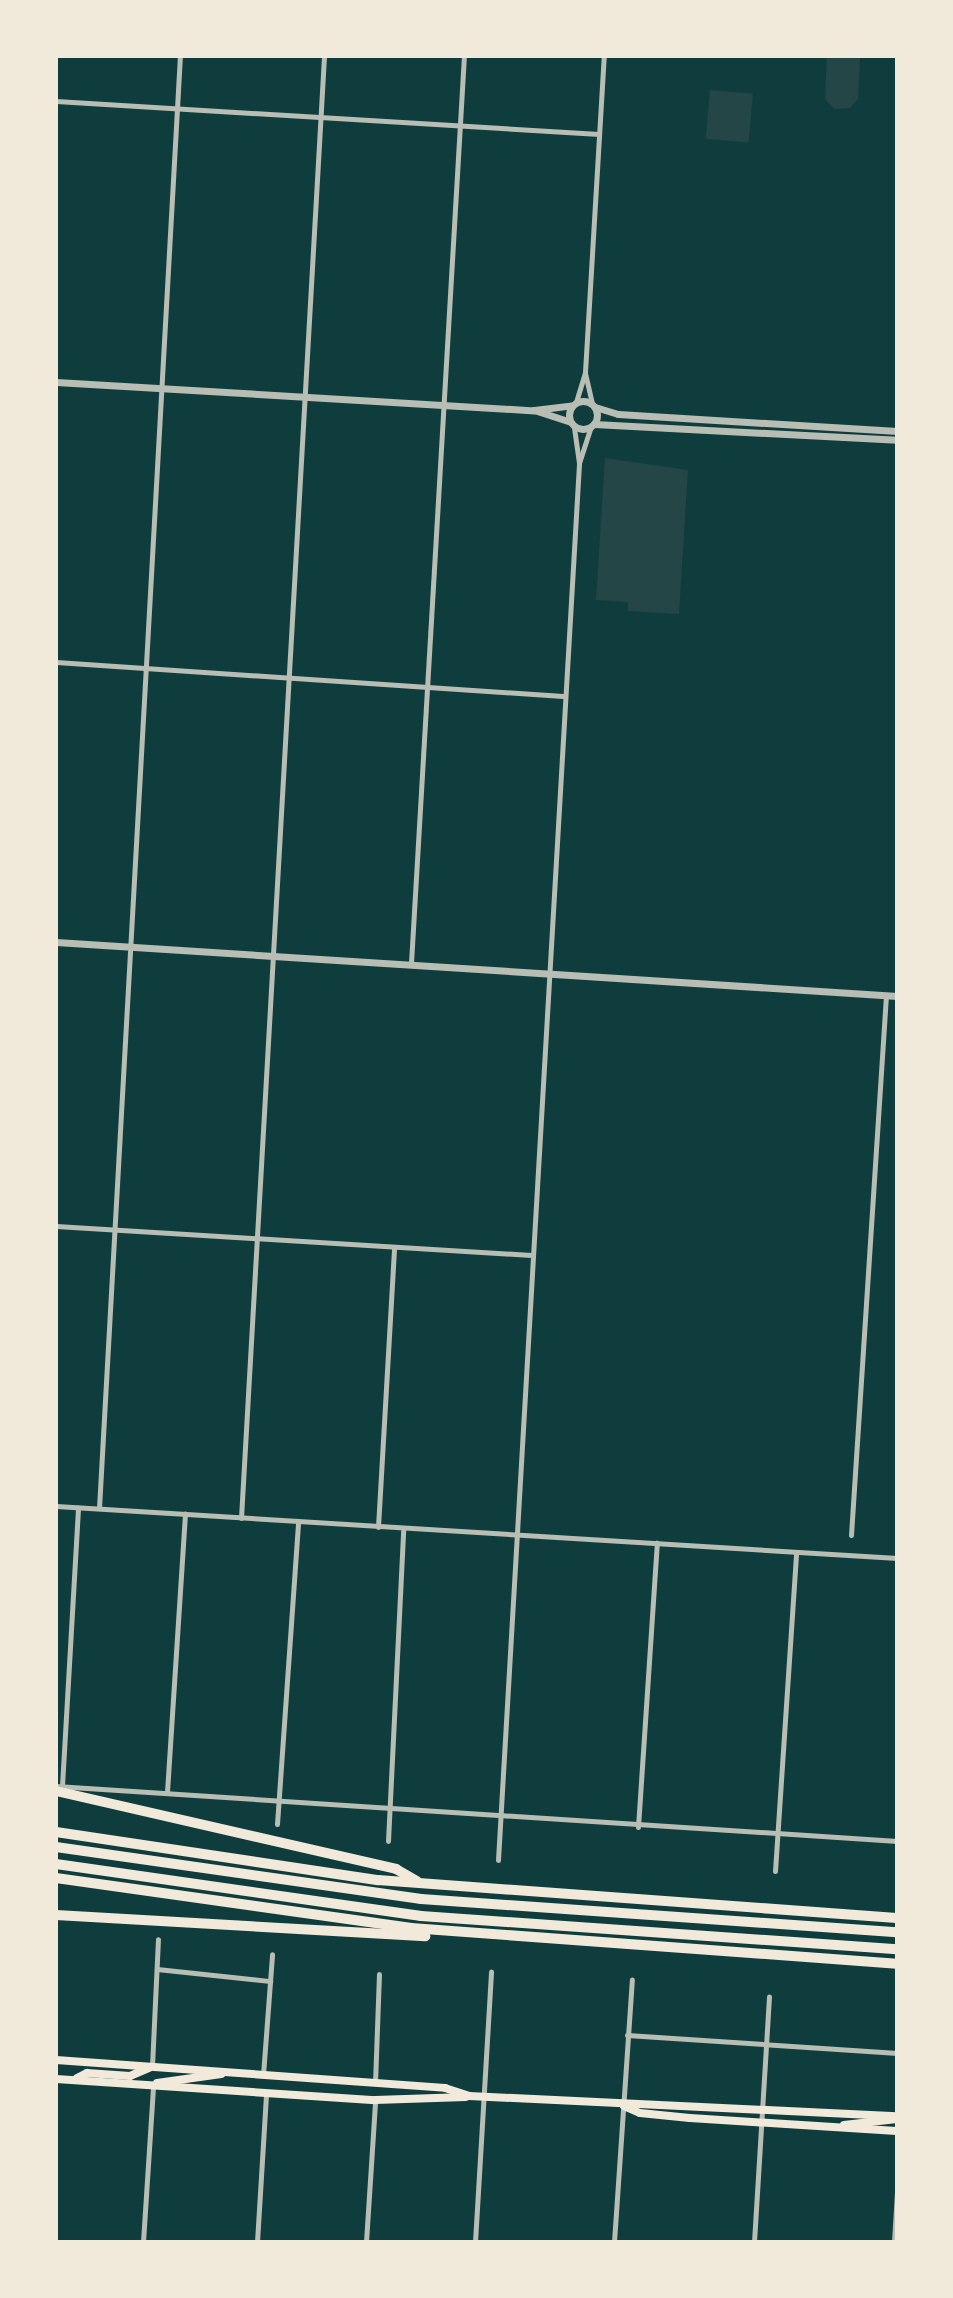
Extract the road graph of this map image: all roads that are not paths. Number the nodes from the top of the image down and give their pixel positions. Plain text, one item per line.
1 (180, 56) edge
2 (324, 56) edge
3 (464, 56) edge
4 (604, 56) edge
5 (56, 101) edge
6 (176, 108) junction
7 (320, 118) junction
8 (459, 127) junction
9 (599, 134) junction
10 (585, 372) junction
11 (56, 382) edge
12 (163, 388) junction
13 (304, 397) junction
14 (574, 404) junction
15 (594, 405) junction
16 (442, 406) junction
17 (534, 410) junction
18 (572, 424) junction
19 (593, 426) junction
20 (752, 426) junction
21 (897, 431) edge
22 (897, 440) edge
23 (579, 463) junction
24 (56, 662) edge
25 (149, 668) junction
26 (289, 679) junction
27 (426, 690) junction
28 (563, 696) junction
29 (56, 942) edge
30 (132, 946) junction
31 (271, 954) junction
32 (411, 963) junction
33 (548, 973) junction
34 (886, 995) junction
35 (897, 996) edge
36 (56, 1226) edge
37 (117, 1230) junction
38 (255, 1237) junction
39 (394, 1247) junction
40 (531, 1255) junction
41 (56, 1506) edge
42 (78, 1507) junction
43 (99, 1508) junction
44 (185, 1514) junction
45 (241, 1518) junction
46 (298, 1522) junction
47 (378, 1527) junction
48 (403, 1530) junction
49 (515, 1535) junction
50 (851, 1535) dead end
51 (657, 1543) junction
52 (796, 1553) junction
53 (897, 1558) edge
54 (58, 1788) edge
55 (167, 1792) junction
56 (278, 1800) junction
57 (390, 1809) junction
58 (503, 1817) junction
59 (277, 1824) dead end
60 (638, 1827) junction
61 (56, 1832) edge
62 (777, 1833) junction
63 (388, 1841) dead end
64 (897, 1841) edge
65 (56, 1847) edge
66 (498, 1860) dead end
67 (56, 1864) edge
68 (775, 1871) dead end
69 (56, 1878) edge
70 (422, 1884) junction
71 (56, 1915) edge
72 (897, 1918) edge
73 (897, 1932) edge
74 (158, 1939) dead end
75 (552, 1939) junction
76 (897, 1949) edge
77 (272, 1954) dead end
78 (897, 1964) edge
79 (157, 1969) junction
80 (491, 1971) dead end
81 (379, 1974) dead end
82 (632, 1980) dead end
83 (270, 1981) junction
84 (769, 1996) dead end
85 (627, 2035) junction
86 (767, 2044) junction
87 (897, 2053) edge
88 (56, 2060) edge
89 (152, 2067) junction
90 (226, 2072) junction
91 (263, 2075) junction
92 (56, 2079) edge
93 (73, 2080) junction
94 (375, 2083) junction
95 (153, 2085) junction
96 (266, 2094) junction
97 (469, 2096) junction
98 (484, 2097) junction
99 (375, 2100) junction
100 (623, 2105) junction
101 (761, 2107) junction
102 (897, 2118) edge
103 (761, 2123) junction
104 (836, 2127) junction
105 (897, 2131) edge
106 (897, 2191) edge
107 (143, 2242) edge
108 (257, 2242) edge
109 (366, 2242) edge
110 (475, 2242) edge
111 (614, 2242) edge
112 (754, 2242) edge
113 (894, 2242) edge

1 - 6 street
2 - 7 street
3 - 8 street
4 - 9 street
5 - 6 street
6 - 7 street
6 - 12 street
7 - 8 street
7 - 13 street
8 - 9 street
8 - 16 street
9 - 10 street
10 - 14 street
10 - 15 street
11 - 12 street
12 - 13 street
12 - 25 street
13 - 16 street
13 - 26 street
14 - 15 street
14 - 17 street
14 - 18 street
15 - 19 street
15 - 20 street
16 - 17 street
16 - 27 street
17 - 18 street
18 - 19 street
18 - 23 street
19 - 20 street
19 - 23 street
20 - 21 street
20 - 22 street
23 - 28 street
24 - 25 street
25 - 26 street
25 - 30 street
26 - 27 street
26 - 31 street
27 - 28 street
27 - 32 street
28 - 33 street
29 - 30 street
30 - 31 street
30 - 37 street
31 - 32 street
31 - 38 street
32 - 33 street
33 - 34 street
33 - 40 street
34 - 35 street
34 - 50 street
36 - 37 street
37 - 38 street
37 - 43 street
38 - 39 street
38 - 45 street
39 - 40 street
39 - 47 street
40 - 49 street
41 - 42 street
42 - 43 street
42 - 54 street
43 - 44 street
44 - 45 street
44 - 55 street
45 - 46 street
46 - 47 street
46 - 56 street
47 - 48 street
48 - 49 street
48 - 57 street
49 - 51 street
49 - 58 street
51 - 52 street
51 - 60 street
52 - 53 street
52 - 62 street
54 - 55 street
54 - 70 highway
55 - 56 street
56 - 57 street
56 - 59 street
57 - 58 street
57 - 63 street
58 - 60 street
58 - 66 street
60 - 62 street
61 - 70 highway
62 - 64 street
62 - 68 street
65 - 73 highway
67 - 76 highway
69 - 75 highway
70 - 72 highway
71 - 75 highway
74 - 79 street
75 - 78 highway
77 - 83 street
79 - 83 street
79 - 89 street
80 - 98 street
81 - 94 street
82 - 85 street
83 - 91 street
84 - 86 street
85 - 86 street
85 - 100 street
86 - 87 street
86 - 101 street
88 - 89 main road
89 - 90 main road
89 - 93 main road
90 - 91 main road
90 - 95 main road
91 - 94 main road
92 - 93 main road
93 - 95 main road
94 - 97 main road
95 - 96 main road
95 - 107 street
96 - 99 main road
96 - 108 street
97 - 98 main road
97 - 99 main road
98 - 100 main road
98 - 110 street
99 - 109 street
100 - 101 main road
100 - 103 main road
100 - 111 street
101 - 102 main road
101 - 103 street
102 - 104 main road
103 - 104 main road
103 - 112 street
104 - 105 main road
106 - 113 street

